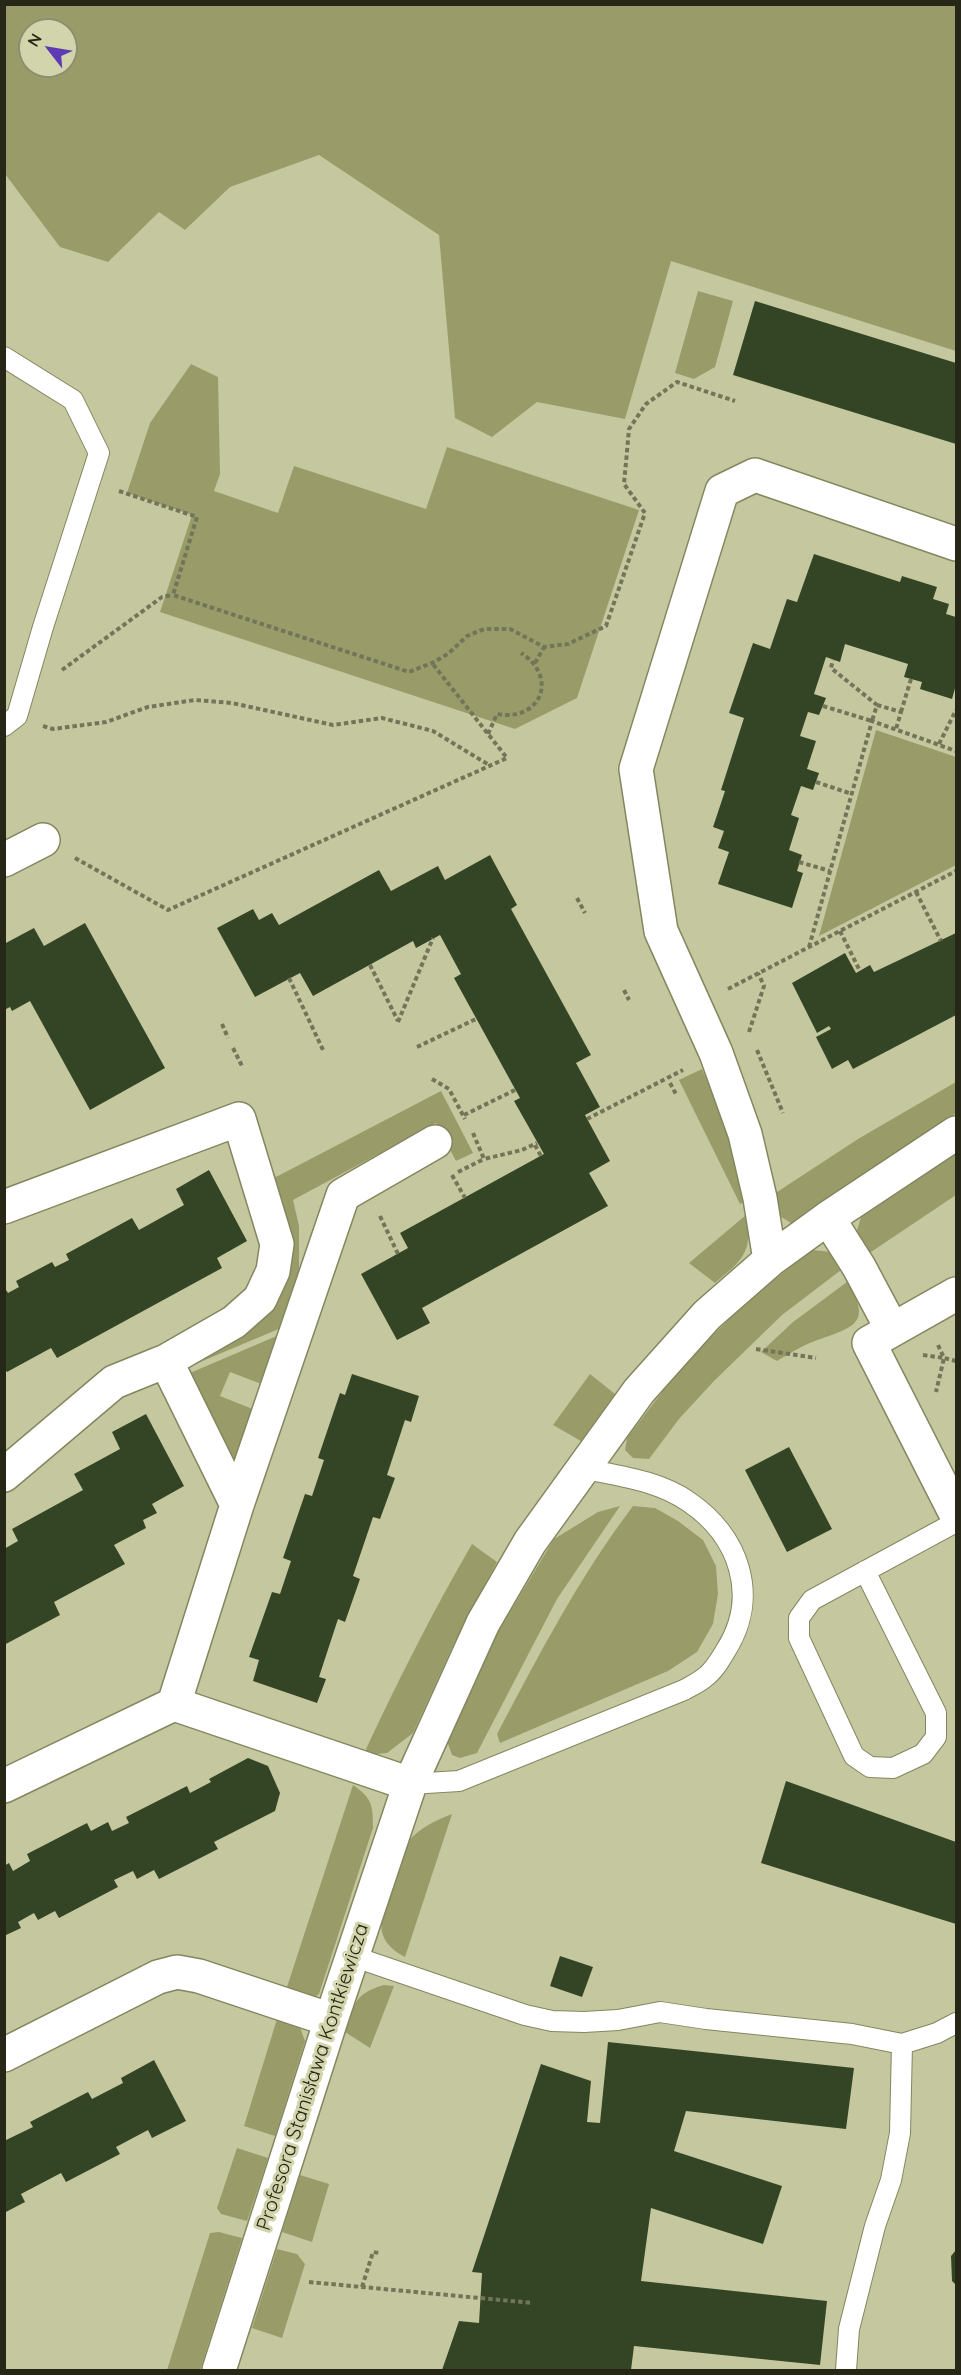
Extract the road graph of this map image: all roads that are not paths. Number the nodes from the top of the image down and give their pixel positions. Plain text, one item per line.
1 (4, 357) edge
2 (957, 544) edge
3 (15, 714) edge
4 (43, 840) road end
5 (4, 860) edge
6 (957, 1133) edge
7 (435, 1142) dead end
8 (4, 1207) edge
9 (828, 1218) junction
10 (770, 1260) junction
11 (957, 1294) edge
12 (892, 1329) junction
13 (166, 1361) junction
14 (581, 1468) junction
15 (4, 1475) edge
16 (237, 1505) junction
17 (957, 1514) edge
18 (957, 1522) edge
19 (865, 1571) junction
20 (174, 1704) junction
21 (410, 1784) junction
22 (4, 1786) edge
23 (352, 1956) junction
24 (331, 2020) junction
25 (957, 2023) edge
26 (902, 2044) junction
27 (4, 2055) edge
28 (219, 2370) edge
29 (846, 2370) edge

1 - 3 lane
2 - 10 street
4 - 5 street
6 - 9 street, Profesora Stanisława Kontkiewicza
7 - 16 street
8 - 13 street
9 - 10 street, Profesora Stanisława Kontkiewicza
9 - 12 street
10 - 14 street, Profesora Stanisława Kontkiewicza
11 - 12 street
12 - 17 street
13 - 15 street
13 - 16 street
14 - 21 street, Profesora Stanisława Kontkiewicza
14 - 21 lane
16 - 20 street
18 - 19 lane
19 - 19 lane
20 - 21 street
20 - 22 street
21 - 23 street, Profesora Stanisława Kontkiewicza
23 - 24 street, Profesora Stanisława Kontkiewicza
23 - 26 lane
24 - 27 street
24 - 28 street, Profesora Stanisława Kontkiewicza
25 - 26 lane
26 - 29 lane

